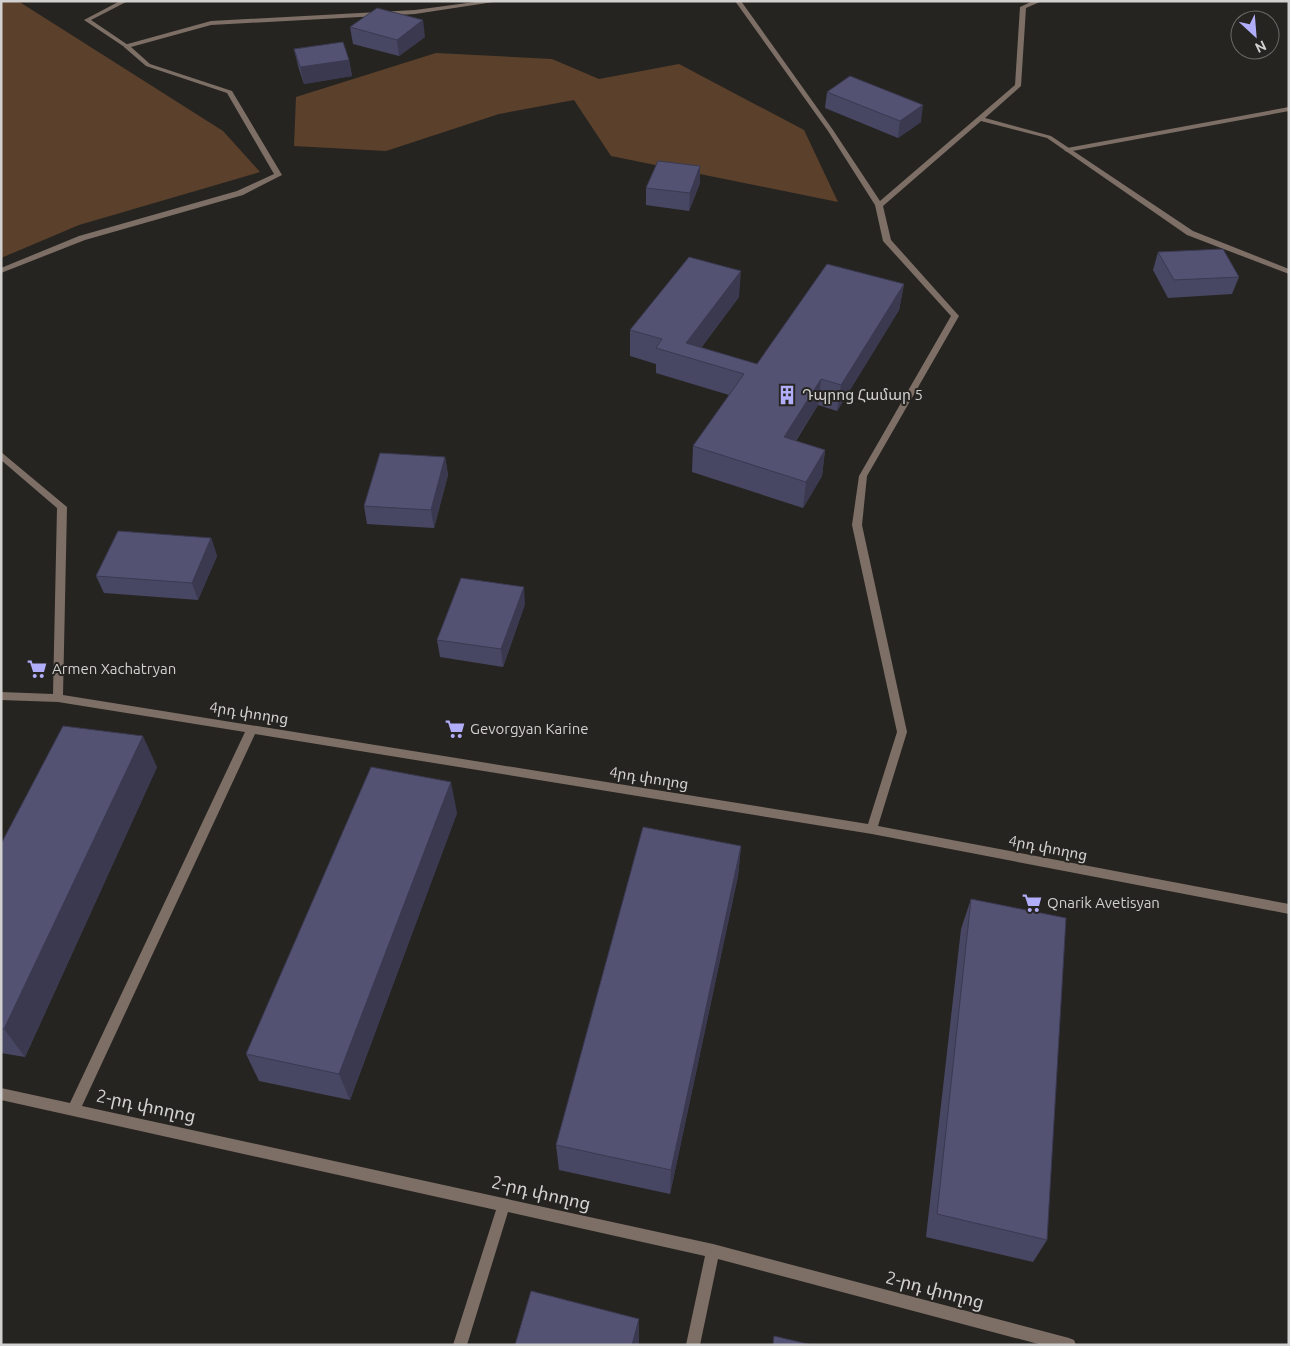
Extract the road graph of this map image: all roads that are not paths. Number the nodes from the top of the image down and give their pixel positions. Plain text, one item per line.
1 (125, 1) edge
2 (497, 1) edge
3 (738, 1) edge
4 (1039, 1) edge
5 (126, 46) junction
6 (1289, 109) edge
7 (980, 119) junction
8 (1067, 150) junction
9 (879, 205) junction
10 (1, 271) edge
11 (1289, 272) edge
12 (1, 455) edge
13 (1, 696) edge
14 (58, 698) junction
15 (252, 729) junction
16 (872, 829) junction
17 (1289, 910) edge
18 (1, 1094) edge
19 (74, 1109) junction
20 (504, 1204) junction
21 (713, 1251) junction
22 (460, 1345) edge
23 (693, 1345) edge
24 (1070, 1345) edge

1 - 5 street
2 - 5 street
3 - 9 street
4 - 7 street
5 - 10 street
6 - 8 street
7 - 8 street
7 - 9 street
8 - 11 street
9 - 16 street
12 - 14 street
13 - 14 street, 4րդ փողոց
14 - 15 street, 4րդ փողոց
15 - 16 street, 4րդ փողոց
15 - 19 street
16 - 17 street, 4րդ փողոց
18 - 19 street, 2-րդ փողոց
19 - 20 street, 2-րդ փողոց
20 - 21 street, 2-րդ փողոց
20 - 22 street
21 - 23 street
21 - 24 street, 2-րդ փողոց

